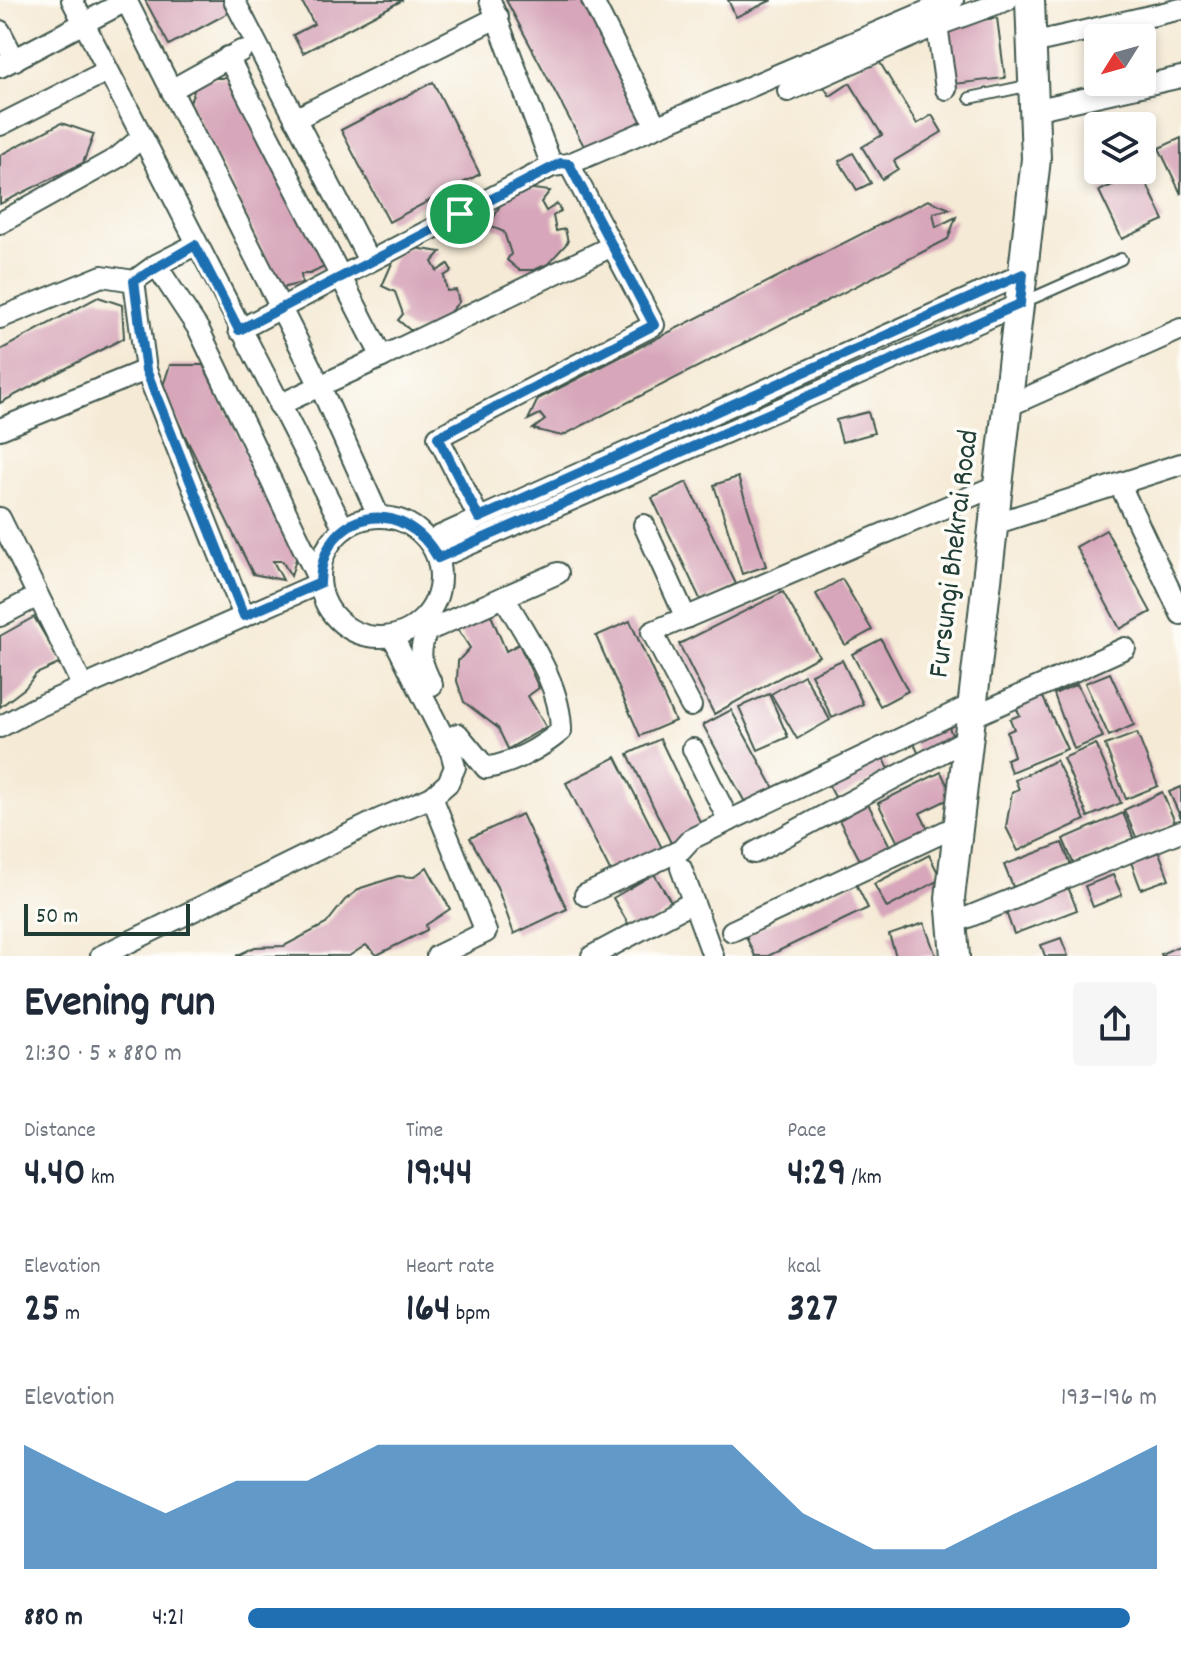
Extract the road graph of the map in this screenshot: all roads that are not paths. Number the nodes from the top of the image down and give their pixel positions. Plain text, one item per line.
1 (72, 0) edge
2 (234, 0) edge
3 (592, 0) edge
4 (953, 0) edge
5 (1007, 0) edge
6 (1030, 0) edge
7 (126, 1) edge
8 (494, 8) edge
9 (1181, 9) edge
10 (937, 25) junction
11 (85, 26) junction
12 (0, 31) edge
13 (256, 43) junction
14 (1032, 43) junction
15 (228, 57) junction
16 (7, 63) edge
17 (107, 71) junction
18 (1181, 77) edge
19 (946, 89) dead end
20 (171, 90) junction
21 (788, 91) dead end
22 (1034, 97) junction
23 (970, 98) dead end
24 (295, 119) junction
25 (0, 125) edge
26 (656, 126) junction
27 (140, 139) junction
28 (560, 165) junction
29 (0, 223) edge
30 (195, 245) junction
31 (612, 246) junction
32 (1121, 259) dead end
33 (369, 261) junction
34 (156, 265) junction
35 (1023, 274) junction
36 (340, 276) junction
37 (134, 281) junction
38 (1020, 304) junction
39 (279, 308) junction
40 (0, 318) edge
41 (1181, 329) edge
42 (239, 330) junction
43 (382, 357) junction
44 (146, 370) junction
45 (320, 386) junction
46 (279, 405) junction
47 (1008, 406) junction
48 (0, 429) edge
49 (1181, 464) edge
50 (998, 485) junction
51 (1120, 485) junction
52 (379, 517) junction
53 (0, 518) edge
54 (479, 518) junction
55 (994, 524) junction
56 (644, 525) dead end
57 (344, 529) junction
58 (433, 549) junction
59 (558, 573) dead end
60 (320, 583) junction
61 (38, 596) junction
62 (504, 597) junction
63 (1181, 614) edge
64 (0, 616) edge
65 (244, 616) junction
66 (686, 618) junction
67 (393, 637) junction
68 (1125, 648) dead end
69 (417, 670) junction
70 (83, 687) junction
71 (691, 706) dead end
72 (971, 720) junction
73 (0, 727) edge
74 (452, 737) junction
75 (693, 749) dead end
76 (432, 797) junction
77 (729, 821) junction
78 (959, 825) junction
79 (1181, 831) edge
80 (754, 853) dead end
81 (681, 868) dead end
82 (585, 895) dead end
83 (693, 902) junction
84 (951, 924) junction
85 (732, 931) dead end
86 (101, 956) edge
87 (437, 956) edge
88 (592, 956) edge
89 (713, 956) edge
90 (955, 956) edge

1 - 11 street
2 - 13 street
3 - 26 street
4 - 26 street
5 - 10 street
6 - 14 street, Fursungi Bhekrai Road
7 - 11 street
7 - 20 street
8 - 24 street
8 - 28 street
9 - 14 street
10 - 19 street
10 - 21 street
11 - 16 street
11 - 17 street
12 - 16 street
13 - 15 street
13 - 24 street
14 - 22 street, Fursungi Bhekrai Road
15 - 20 street
15 - 36 street
17 - 25 street
17 - 27 street
18 - 22 street
20 - 39 street
22 - 23 lane
22 - 35 street, Fursungi Bhekrai Road
24 - 33 street
26 - 28 street
27 - 29 street
27 - 30 street
28 - 31 street
28 - 33 street
30 - 34 street
30 - 42 street
31 - 43 street
31 - 54 street
32 - 38 lane
33 - 36 street
34 - 37 street
34 - 60 street
35 - 38 street, Fursungi Bhekrai Road
35 - 54 street
36 - 39 street
36 - 43 street
37 - 40 street
37 - 44 street
38 - 47 street, Fursungi Bhekrai Road
38 - 58 street
39 - 42 street
39 - 45 street
41 - 47 street
42 - 46 street
43 - 45 street
44 - 48 street
44 - 65 street
45 - 46 street
45 - 52 street
46 - 57 street
47 - 50 street, Fursungi Bhekrai Road
49 - 51 street
50 - 55 street, Fursungi Bhekrai Road
50 - 66 street
51 - 55 street
51 - 63 street
52 - 57 street
52 - 58 street
53 - 61 street
54 - 58 street
55 - 72 street, Fursungi Bhekrai Road
56 - 66 street
57 - 60 street
58 - 67 street
59 - 62 street
60 - 65 street
60 - 67 street
61 - 64 street
61 - 70 street
62 - 69 street
62 - 74 street
65 - 70 street
66 - 71 street
67 - 69 street
68 - 72 street
69 - 74 street
70 - 73 street
72 - 77 street
72 - 78 street, Fursungi Bhekrai Road
72 - 80 street
74 - 76 street
75 - 77 street
76 - 86 street
76 - 87 street
77 - 82 street
78 - 84 street, Fursungi Bhekrai Road
78 - 85 street
79 - 84 street
81 - 83 street
83 - 88 street
83 - 89 street
84 - 90 street, Fursungi Bhekrai Road

